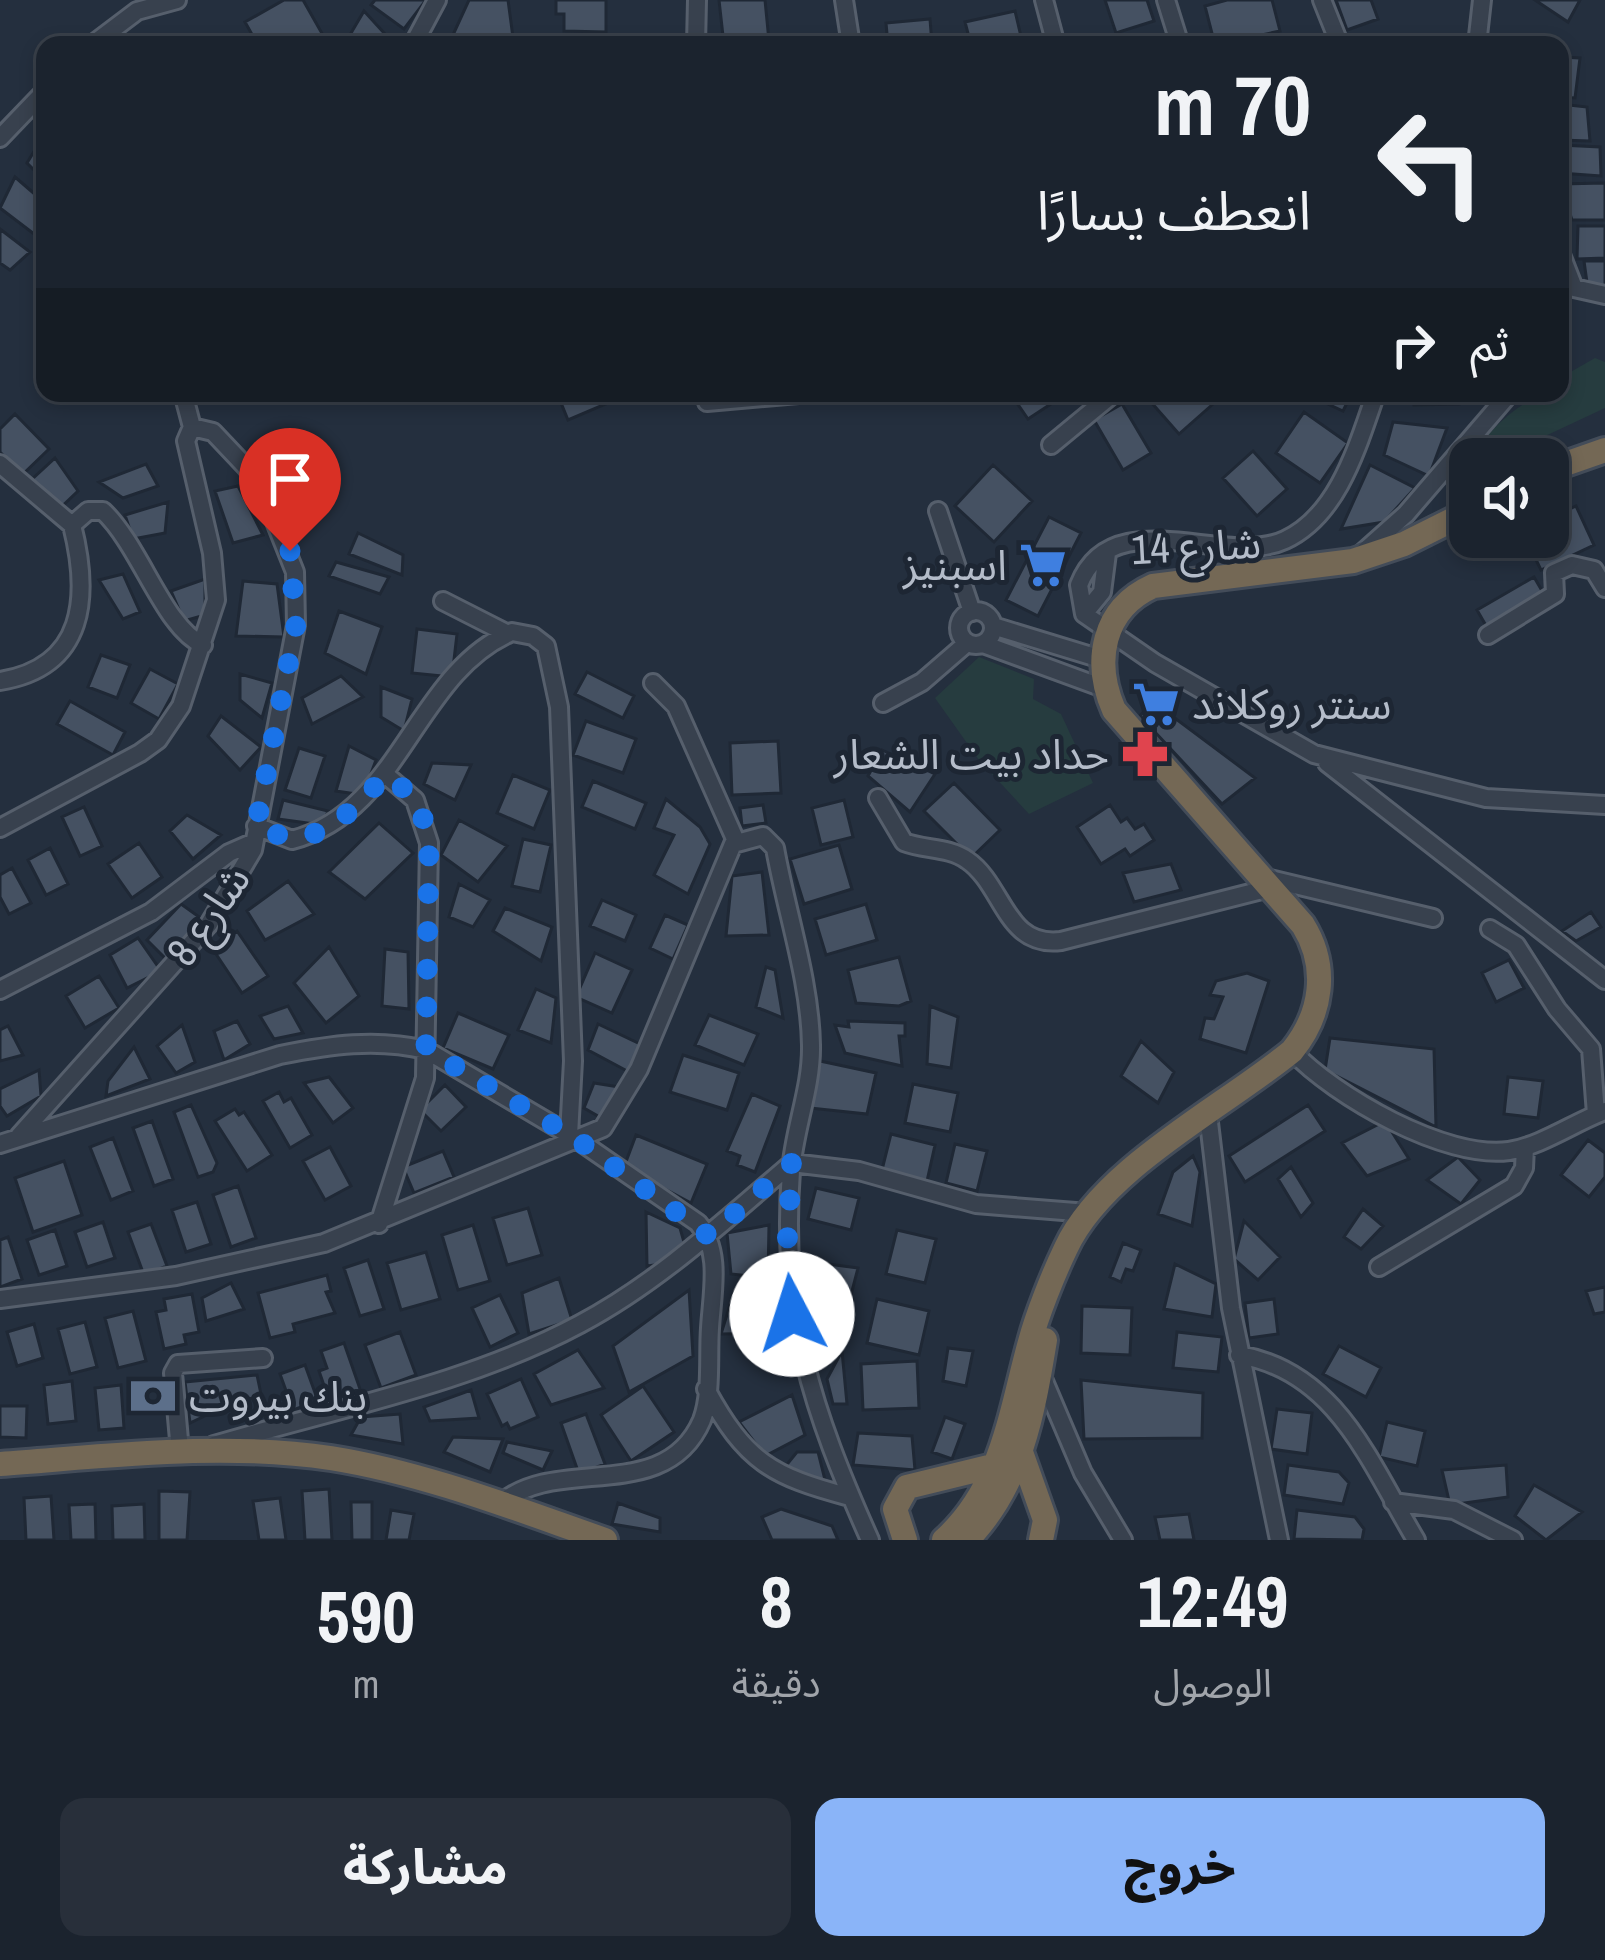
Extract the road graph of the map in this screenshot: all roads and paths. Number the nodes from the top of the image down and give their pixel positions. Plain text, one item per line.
1 (177, 0) edge
2 (437, 0) edge
3 (697, 0) edge
4 (844, 0) edge
5 (1044, 0) edge
6 (1166, 0) edge
7 (1322, 0) edge
8 (1482, 0) edge
9 (104, 36) edge
10 (417, 36) edge
11 (696, 36) edge
12 (850, 36) edge
13 (1054, 36) edge
14 (1177, 36) edge
15 (1336, 36) edge
16 (1482, 36) edge
17 (36, 100) edge
18 (0, 138) edge
19 (1569, 275) edge
20 (1605, 296) edge
21 (185, 402) edge
22 (1103, 402) edge
23 (1373, 402) edge
24 (1502, 402) edge
25 (192, 427) junction
26 (1051, 445) dead end
27 (1605, 451) edge
28 (1569, 463) edge
29 (0, 464) edge
30 (938, 511) dead end
31 (1449, 522) edge
32 (72, 525) junction
33 (1108, 553) junction
34 (1353, 561) junction
35 (1605, 588) edge
36 (1112, 600) junction
37 (443, 601) dead end
38 (972, 612) junction
39 (1084, 614) junction
40 (993, 626) junction
41 (1108, 631) junction
42 (508, 634) junction
43 (1488, 635) dead end
44 (975, 644) junction
45 (203, 645) junction
46 (1101, 659) junction
47 (0, 681) edge
48 (653, 683) dead end
49 (1106, 689) junction
50 (883, 703) dead end
51 (1314, 754) junction
52 (1380, 772) junction
53 (386, 775) junction
54 (1374, 797) junction
55 (878, 798) dead end
56 (1605, 805) edge
57 (0, 828) edge
58 (255, 834) junction
59 (736, 841) junction
60 (1270, 882) junction
61 (1433, 918) dead end
62 (1490, 929) dead end
63 (1605, 980) edge
64 (0, 990) edge
65 (426, 1049) junction
66 (1292, 1051) junction
67 (1601, 1112) edge
68 (1208, 1114) junction
69 (572, 1136) junction
70 (9, 1141) edge
71 (1525, 1147) junction
72 (792, 1163) junction
73 (1088, 1213) junction
74 (379, 1224) junction
75 (709, 1236) junction
76 (1379, 1267) dead end
77 (0, 1299) edge
78 (1043, 1315) junction
79 (1239, 1355) junction
80 (262, 1358) dead end
81 (1040, 1371) junction
82 (706, 1389) junction
83 (190, 1450) junction
84 (1022, 1455) junction
85 (0, 1464) edge
86 (997, 1465) junction
87 (929, 1480) junction
88 (850, 1497) junction
89 (1393, 1502) junction
90 (500, 1504) junction
91 (988, 1517) junction
92 (1042, 1529) edge
93 (955, 1537) edge
94 (605, 1540) edge
95 (869, 1540) edge
96 (905, 1540) edge
97 (1123, 1540) edge
98 (1279, 1540) edge
99 (1416, 1540) edge
100 (1514, 1540) edge

1 - 9 street
2 - 10 street
3 - 11 street
4 - 12 street
5 - 13 street
6 - 14 street
7 - 15 street
8 - 16 street
17 - 18 street
19 - 20 street
21 - 25 street
22 - 26 street
23 - 33 street, شارع 14
24 - 34 street
25 - 45 street
25 - 58 street, شارع 8
27 - 28 highway
29 - 32 street
30 - 38 street
31 - 34 highway
32 - 45 street
32 - 47 street
33 - 36 street
33 - 39 street, شارع 14
34 - 36 highway
35 - 43 street
36 - 39 street
36 - 41 highway
37 - 42 street
38 - 40 street
38 - 44 street
39 - 41 street, شارع 14
40 - 44 street
40 - 46 street
41 - 46 highway
41 - 51 street, شارع 14
42 - 53 street
42 - 69 street
44 - 49 street
44 - 50 street
45 - 57 street
46 - 49 highway
48 - 59 street
49 - 60 highway
51 - 52 street
51 - 54 street
52 - 54 street
52 - 56 street
53 - 58 street
53 - 65 street
54 - 63 street
55 - 60 street
58 - 64 street
58 - 70 street, شارع 8
59 - 69 street
59 - 72 street
60 - 61 street
60 - 66 highway
62 - 67 street
65 - 69 street
65 - 70 street
65 - 74 street
66 - 68 highway
66 - 71 street
67 - 71 street
68 - 73 highway
68 - 79 street
69 - 74 street
69 - 75 street
71 - 76 street
72 - 73 street
72 - 75 street
72 - 88 street
73 - 78 highway
74 - 77 street
75 - 82 street
75 - 83 street
78 - 81 highway
78 - 86 highway
79 - 89 street
79 - 98 street
80 - 83 street
81 - 84 highway
81 - 97 street
82 - 88 street
82 - 90 street
83 - 85 highway
83 - 90 highway
84 - 91 highway
84 - 92 highway
86 - 87 highway
86 - 93 highway
87 - 93 highway
87 - 96 highway
88 - 95 street
89 - 99 street
89 - 100 street
90 - 94 highway
91 - 92 highway
91 - 93 highway

